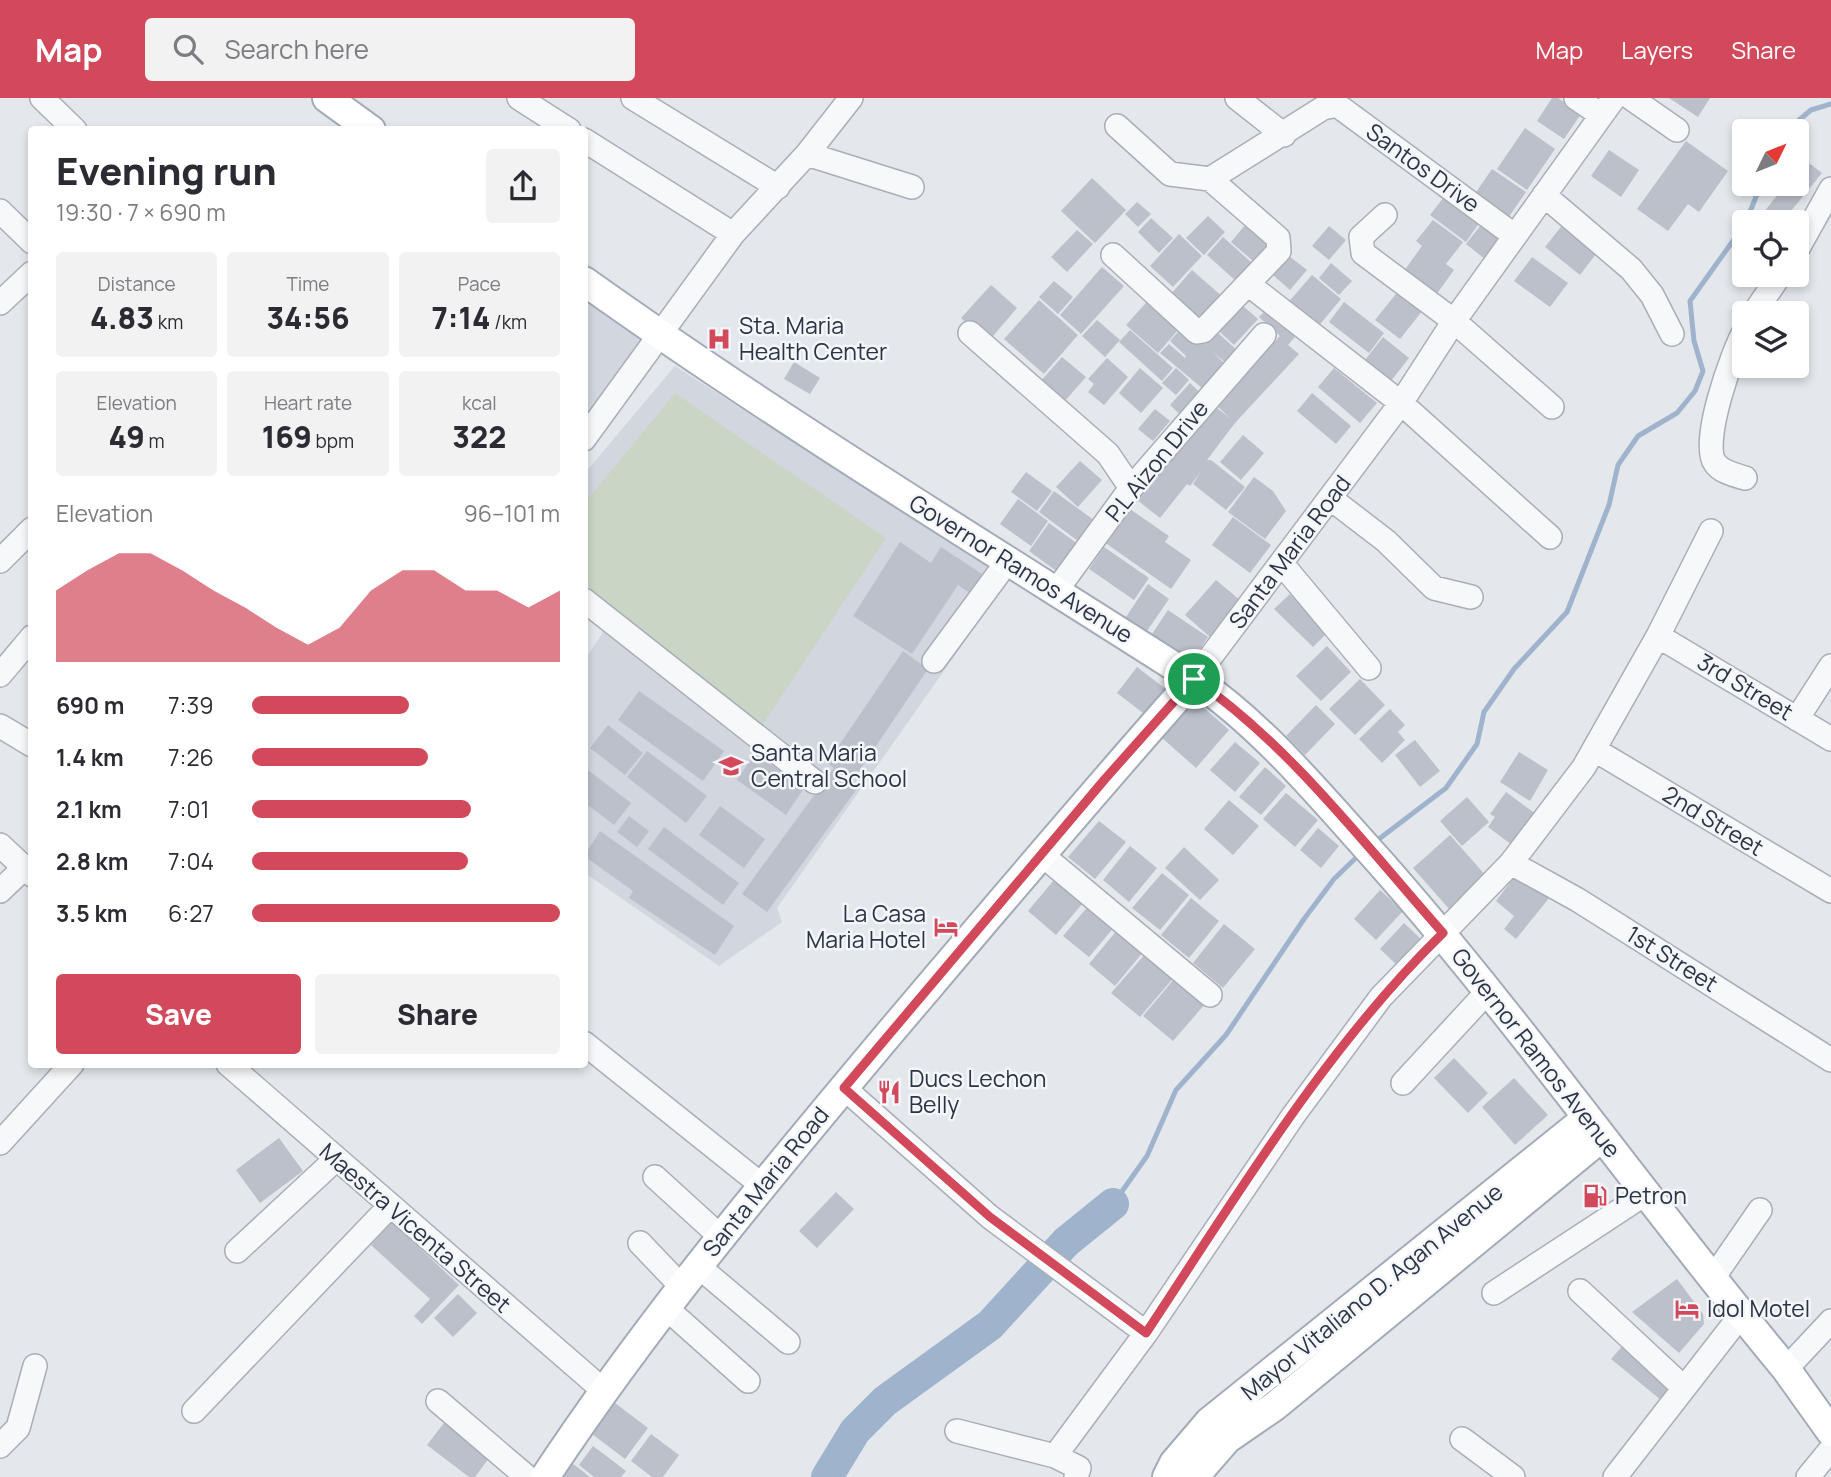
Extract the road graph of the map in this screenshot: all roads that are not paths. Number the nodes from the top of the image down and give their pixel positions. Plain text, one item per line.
1 (42, 98) edge
2 (327, 98) edge
3 (519, 98) edge
4 (633, 98) edge
5 (851, 98) edge
6 (1237, 98) edge
7 (1577, 98) edge
8 (1631, 98) edge
9 (1607, 106) edge
10 (71, 126) edge
11 (364, 126) edge
12 (563, 126) edge
13 (1117, 126) dead end
14 (1677, 130) dead end
15 (1284, 135) junction
16 (588, 143) edge
17 (807, 154) junction
18 (1210, 179) junction
19 (778, 187) junction
20 (912, 187) dead end
21 (1831, 189) edge
22 (1544, 195) junction
23 (0, 211) edge
24 (1385, 215) dead end
25 (1809, 228) edge
26 (733, 234) junction
27 (1515, 236) junction
28 (28, 238) edge
29 (1113, 255) dead end
30 (28, 277) edge
31 (588, 284) edge
32 (1248, 284) junction
33 (0, 303) edge
34 (1454, 321) junction
35 (970, 333) dead end
36 (1672, 334) dead end
37 (1264, 335) dead end
38 (661, 336) junction
39 (1732, 359) edge
40 (1401, 403) junction
41 (1552, 407) dead end
42 (588, 434) edge
43 (1745, 478) dead end
44 (1131, 488) junction
45 (1330, 498) junction
46 (1711, 531) dead end
47 (28, 533) edge
48 (1550, 537) dead end
49 (0, 561) edge
50 (1007, 562) junction
51 (1282, 564) junction
52 (1056, 591) junction
53 (1471, 597) dead end
54 (588, 603) edge
55 (1658, 636) junction
56 (28, 642) edge
57 (934, 661) dead end
58 (1831, 666) edge
59 (1369, 668) dead end
60 (0, 675) edge
61 (1194, 679) junction
62 (1797, 719) junction
63 (0, 726) edge
64 (1831, 739) edge
65 (28, 744) edge
66 (1595, 750) junction
67 (815, 782) dead end
68 (0, 845) edge
69 (1041, 854) junction
70 (1511, 863) junction
71 (28, 871) edge
72 (0, 891) edge
73 (1831, 891) edge
74 (1443, 933) junction
75 (1488, 991) junction
76 (1210, 995) dead end
77 (588, 1046) edge
78 (1831, 1060) edge
79 (68, 1068) edge
80 (232, 1068) edge
81 (1404, 1083) dead end
82 (844, 1088) junction
83 (1594, 1127) junction
84 (0, 1143) edge
85 (335, 1160) junction
86 (654, 1177) dead end
87 (764, 1187) junction
88 (1645, 1194) junction
89 (390, 1206) junction
90 (1760, 1210) dead end
91 (723, 1238) junction
92 (640, 1242) dead end
93 (237, 1251) dead end
94 (1713, 1278) junction
95 (681, 1287) junction
96 (1580, 1291) dead end
97 (1494, 1293) dead end
98 (1741, 1315) junction
99 (1831, 1321) edge
100 (1146, 1333) junction
101 (788, 1342) dead end
102 (35, 1366) dead end
103 (1786, 1369) junction
104 (748, 1381) dead end
105 (1684, 1388) junction
106 (603, 1390) junction
107 (438, 1401) dead end
108 (194, 1411) dead end
109 (957, 1431) dead end
110 (1218, 1431) junction
111 (1831, 1432) edge
112 (1462, 1439) dead end
113 (0, 1446) edge
114 (1831, 1449) edge
115 (1055, 1457) junction
116 (1084, 1474) edge
117 (527, 1477) edge
118 (545, 1477) edge
119 (1167, 1477) edge
120 (1194, 1477) edge
121 (1513, 1477) edge
122 (1615, 1477) edge
123 (1808, 1477) edge

1 - 10 street
2 - 11 main road
3 - 12 street
4 - 19 street
5 - 17 street
6 - 15 street
7 - 9 street
8 - 14 street
9 - 22 street, Santa Maria Road
13 - 18 street
15 - 18 street, Santos Drive
15 - 27 street, Santos Drive
16 - 26 street
17 - 19 street
17 - 20 street
18 - 32 street
19 - 26 street
21 - 25 street
22 - 27 street, Santa Maria Road
22 - 36 street
23 - 28 street
24 - 34 street
26 - 38 street
27 - 34 street, Santa Maria Road
29 - 32 street
30 - 33 street
31 - 38 main road, Governor Ramos Avenue
32 - 40 street
34 - 40 street, Santa Maria Road
34 - 41 street
35 - 44 street
37 - 44 street, P.L Aizon Drive
38 - 42 street
38 - 50 main road, Governor Ramos Avenue
39 - 43 street
40 - 45 street, Santa Maria Road
40 - 48 street
44 - 52 street, P.L Aizon Drive
45 - 51 street, Santa Maria Road
45 - 53 street
46 - 55 street
47 - 49 street
50 - 52 main road, Governor Ramos Avenue
50 - 57 street
51 - 59 street
51 - 61 street, Santa Maria Road
52 - 61 main road, Governor Ramos Avenue
54 - 67 street
55 - 62 street, 3rd Street
55 - 66 street
56 - 60 street
58 - 62 street
61 - 69 main road, Santa Maria Road
61 - 74 main road, Governor Ramos Avenue
62 - 64 street, 3rd Street
63 - 65 street
66 - 70 street
66 - 73 street, 2nd Street
68 - 71 street
69 - 76 street
69 - 82 main road, Santa Maria Road
70 - 74 street
70 - 78 street, 1st Street
71 - 72 street
74 - 75 main road, Governor Ramos Avenue
74 - 100 street
75 - 81 street
75 - 83 main road, Governor Ramos Avenue
77 - 87 street
79 - 84 street
80 - 85 street, Maestra Vicenta Street
82 - 87 main road, Santa Maria Road
82 - 100 street
83 - 88 main road, Governor Ramos Avenue
83 - 110 main road, Mayor Vitaliano D. Agan Avenue
85 - 89 street, Maestra Vicenta Street
85 - 93 street
86 - 91 street
87 - 91 main road, Santa Maria Road
88 - 94 main road, Governor Ramos Avenue
88 - 97 street
89 - 106 street, Maestra Vicenta Street
89 - 108 street
90 - 94 street
91 - 95 main road, Santa Maria Road
92 - 95 street
94 - 98 main road, Governor Ramos Avenue
95 - 101 street
95 - 104 street
95 - 106 main road, Santa Maria Road
96 - 105 street
98 - 103 main road, Governor Ramos Avenue
98 - 105 street
99 - 103 street
100 - 115 street
102 - 113 street
103 - 111 main road, Governor Ramos Avenue
105 - 122 street
106 - 118 main road, Santa Maria Road
107 - 117 street
109 - 115 street
110 - 119 main road, Mayor Vitaliano D. Agan Avenue
110 - 120 main road, Mayor Vitaliano D. Agan Avenue
112 - 121 street
114 - 123 street
115 - 116 street

